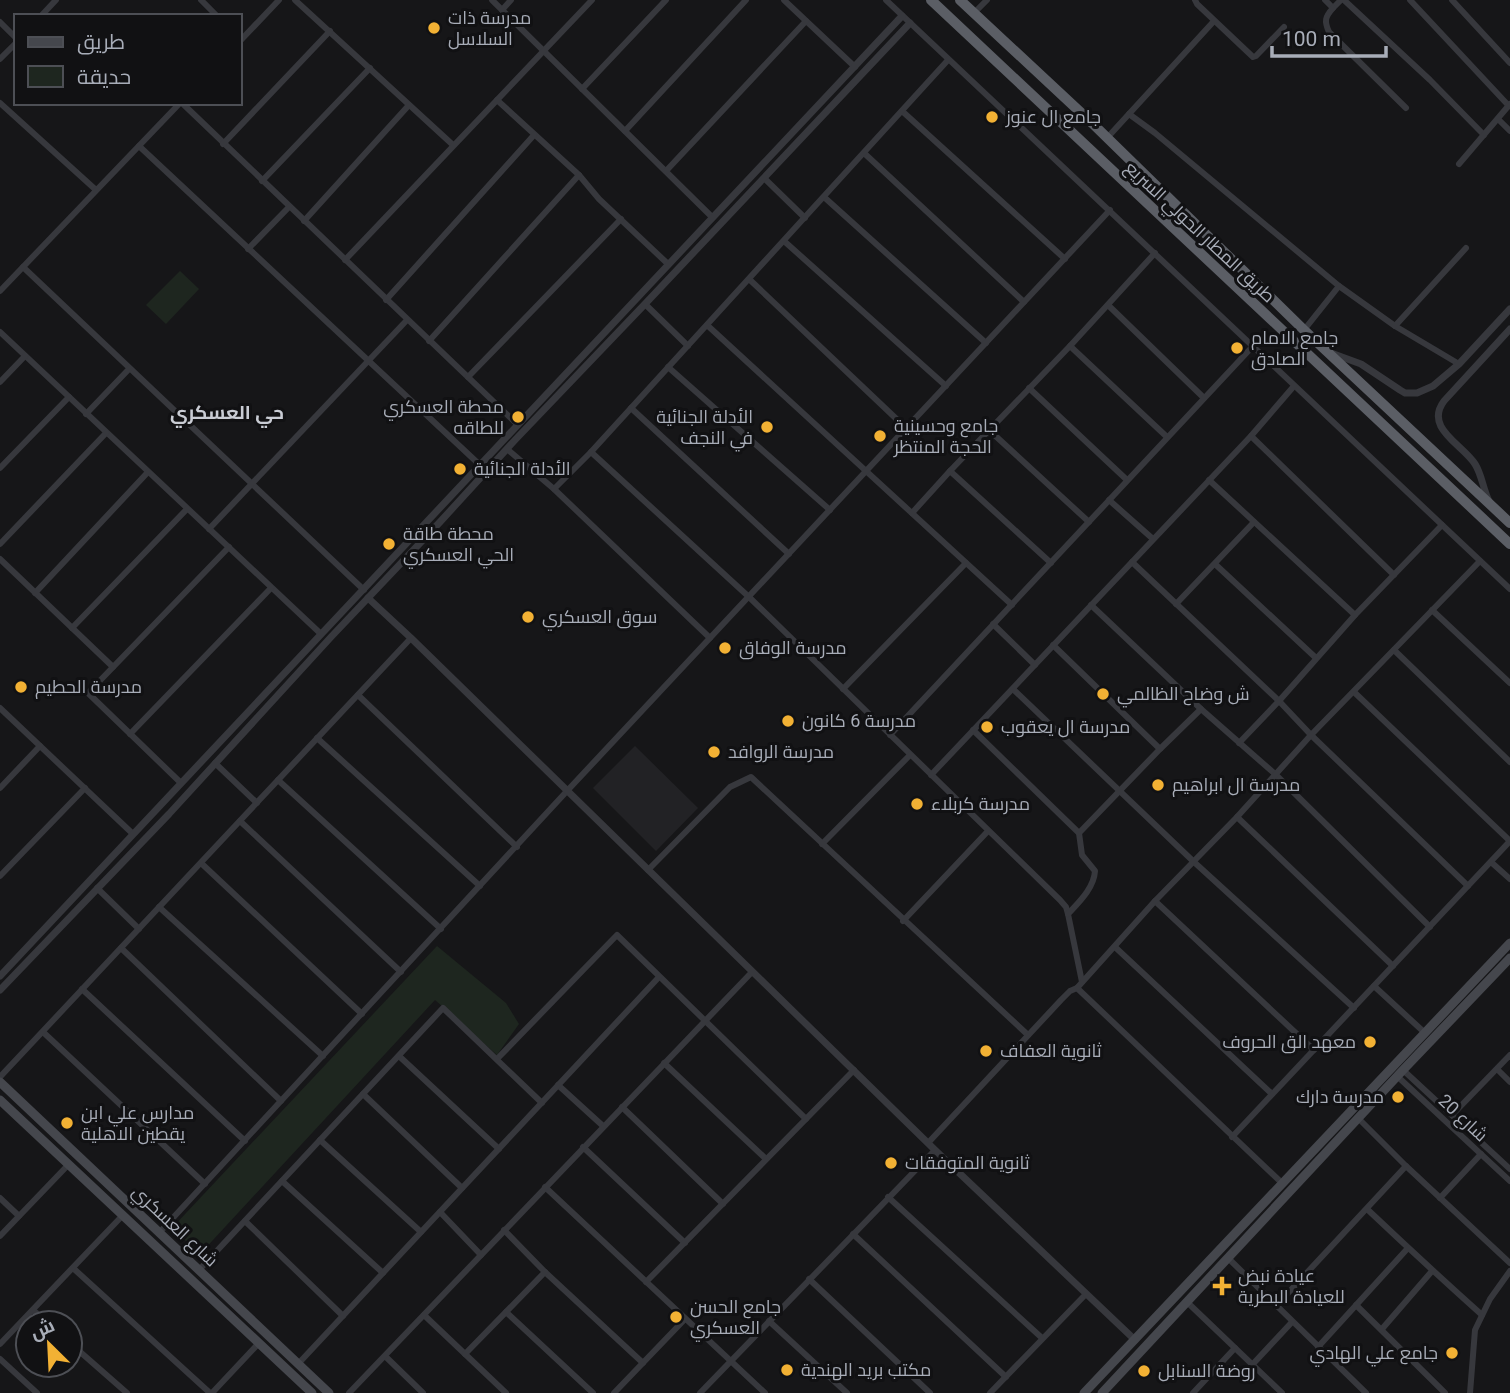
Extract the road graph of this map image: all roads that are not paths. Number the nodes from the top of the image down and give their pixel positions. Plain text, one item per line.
1 (56, 0) edge
2 (201, 0) edge
3 (279, 0) edge
4 (295, 0) edge
5 (492, 0) edge
6 (511, 0) edge
7 (592, 0) edge
8 (666, 0) edge
9 (746, 0) edge
10 (784, 0) edge
11 (886, 0) edge
12 (931, 0) edge
13 (960, 0) edge
14 (987, 0) edge
15 (1195, 0) edge
16 (1325, 0) edge
17 (1342, 0) edge
18 (1410, 0) edge
19 (1452, 0) edge
20 (1333, 8) junction
21 (502, 10) junction
22 (974, 13) junction
23 (43, 14) edge
24 (216, 14) edge
25 (902, 16) junction
26 (806, 21) junction
27 (1214, 21) junction
28 (0, 22) edge
29 (909, 23) junction
30 (1284, 27) dead end
31 (330, 32) junction
32 (242, 37) edge
33 (14, 38) edge
34 (14, 42) edge
35 (544, 51) junction
36 (0, 59) edge
37 (948, 60) junction
38 (1510, 63) edge
39 (855, 66) junction
40 (370, 68) junction
41 (582, 89) junction
42 (1063, 97) junction
43 (497, 100) junction
44 (0, 103) edge
45 (179, 105) edge
46 (183, 105) edge
47 (410, 105) junction
48 (1509, 105) edge
49 (1406, 108) dead end
50 (902, 111) junction
51 (1049, 111) junction
52 (1129, 114) junction
53 (1498, 119) junction
54 (1092, 123) junction
55 (625, 131) junction
56 (1510, 131) edge
57 (534, 135) junction
58 (1484, 135) junction
59 (1078, 138) junction
60 (1107, 138) junction
61 (223, 144) junction
62 (453, 145) junction
63 (139, 146) junction
64 (864, 153) junction
65 (1459, 164) dead end
66 (666, 171) junction
67 (579, 175) junction
68 (764, 178) junction
69 (262, 181) junction
70 (96, 190) junction
71 (824, 197) junction
72 (289, 207) junction
73 (1110, 210) junction
74 (712, 217) junction
75 (805, 218) junction
76 (621, 219) junction
77 (304, 221) junction
78 (784, 241) junction
79 (1466, 248) dead end
80 (248, 249) junction
81 (1155, 253) junction
82 (1065, 259) junction
83 (345, 260) junction
84 (668, 264) junction
85 (23, 267) junction
86 (749, 279) junction
87 (1339, 286) junction
88 (0, 291) edge
89 (386, 300) junction
90 (1024, 302) junction
91 (645, 304) junction
92 (1108, 305) junction
93 (1510, 309) edge
94 (407, 320) junction
95 (707, 325) junction
96 (1395, 326) junction
97 (1304, 330) junction
98 (1510, 330) edge
99 (0, 332) edge
100 (429, 341) junction
101 (986, 343) junction
102 (688, 346) junction
103 (1070, 346) junction
104 (1253, 346) junction
105 (1323, 347) junction
106 (25, 356) junction
107 (369, 360) junction
108 (1459, 364) junction
109 (668, 368) junction
110 (129, 369) junction
111 (573, 372) junction
112 (468, 377) junction
113 (0, 382) edge
114 (946, 386) junction
115 (1294, 386) junction
116 (1029, 388) junction
117 (557, 389) junction
118 (69, 397) junction
119 (1204, 398) junction
120 (631, 408) junction
121 (86, 414) junction
122 (518, 425) junction
123 (906, 429) junction
124 (989, 430) junction
125 (106, 433) junction
126 (1251, 436) junction
127 (1167, 437) junction
128 (507, 449) junction
129 (591, 452) junction
130 (481, 466) junction
131 (0, 468) edge
132 (865, 471) junction
133 (950, 471) junction
134 (148, 472) junction
135 (1127, 480) junction
136 (1209, 480) junction
137 (252, 483) junction
138 (554, 489) junction
139 (1109, 500) junction
140 (187, 509) junction
141 (830, 510) junction
142 (1496, 510) junction
143 (912, 513) junction
144 (1089, 522) junction
145 (1254, 522) junction
146 (1510, 523) edge
147 (1442, 525) junction
148 (209, 529) junction
149 (1153, 539) junction
150 (0, 544) edge
151 (1510, 544) edge
152 (229, 547) junction
153 (789, 554) junction
154 (0, 559) edge
155 (1480, 561) junction
156 (1132, 562) junction
157 (966, 563) junction
158 (1051, 563) junction
159 (1215, 564) junction
160 (1394, 575) junction
161 (271, 588) junction
162 (1510, 589) edge
163 (35, 593) junction
164 (366, 594) junction
165 (749, 597) junction
166 (1175, 604) junction
167 (1012, 605) junction
168 (1091, 605) junction
169 (1432, 610) junction
170 (1355, 615) junction
171 (993, 625) junction
172 (72, 628) junction
173 (321, 634) junction
174 (411, 638) junction
175 (710, 638) junction
176 (1053, 645) junction
177 (1394, 650) junction
178 (1316, 658) junction
179 (1035, 665) junction
180 (113, 667) junction
181 (1510, 683) edge
182 (843, 689) junction
183 (1013, 689) junction
184 (1354, 692) junction
185 (358, 695) junction
186 (1279, 701) junction
187 (0, 708) edge
188 (1201, 709) junction
189 (237, 723) junction
190 (973, 730) junction
191 (245, 731) junction
192 (130, 734) junction
193 (890, 735) junction
194 (1311, 735) junction
195 (224, 737) junction
196 (317, 738) junction
197 (1239, 743) junction
198 (232, 745) junction
199 (40, 746) junction
200 (1160, 748) junction
201 (910, 755) junction
202 (1510, 762) edge
203 (215, 763) junction
204 (1275, 774) junction
205 (931, 775) junction
206 (278, 780) junction
207 (181, 783) junction
208 (0, 788) edge
209 (85, 788) junction
210 (1120, 790) junction
211 (568, 791) junction
212 (257, 803) junction
213 (1237, 817) junction
214 (240, 821) junction
215 (988, 831) junction
216 (1079, 833) junction
217 (133, 834) junction
218 (1510, 841) edge
219 (822, 844) junction
220 (517, 847) junction
221 (1194, 862) junction
222 (1491, 862) junction
223 (201, 863) junction
224 (648, 870) junction
225 (0, 876) edge
226 (1510, 879) edge
227 (480, 886) junction
228 (1468, 887) junction
229 (97, 888) junction
230 (1155, 901) junction
231 (159, 907) junction
232 (1068, 914) junction
233 (903, 921) junction
234 (1430, 927) junction
235 (139, 929) junction
236 (441, 929) junction
237 (1510, 943) edge
238 (1115, 947) junction
239 (121, 948) junction
240 (1510, 958) edge
241 (1393, 966) junction
242 (401, 972) junction
243 (752, 972) junction
244 (0, 976) edge
245 (659, 977) junction
246 (1082, 982) junction
247 (1374, 986) junction
248 (1077, 988) junction
249 (82, 989) junction
250 (0, 990) edge
251 (1354, 1008) junction
252 (362, 1014) junction
253 (705, 1020) junction
254 (43, 1032) junction
255 (1425, 1033) junction
256 (1028, 1035) junction
257 (1314, 1050) junction
258 (1510, 1055) edge
259 (323, 1056) junction
260 (399, 1056) junction
261 (497, 1059) junction
262 (664, 1063) junction
263 (1497, 1069) junction
264 (854, 1070) junction
265 (1400, 1073) junction
266 (0, 1077) edge
267 (1510, 1082) edge
268 (0, 1083) edge
269 (558, 1085) junction
270 (363, 1094) junction
271 (1272, 1094) junction
272 (0, 1100) edge
273 (281, 1101) junction
274 (542, 1102) junction
275 (622, 1107) junction
276 (31, 1112) junction
277 (1452, 1115) junction
278 (1358, 1118) junction
279 (806, 1119) junction
280 (22, 1120) junction
281 (603, 1126) junction
282 (49, 1129) junction
283 (40, 1137) junction
284 (1232, 1137) junction
285 (320, 1140) junction
286 (245, 1141) junction
287 (928, 1143) junction
288 (583, 1147) junction
289 (499, 1149) junction
290 (935, 1150) junction
291 (1481, 1154) junction
292 (766, 1160) junction
293 (69, 1164) junction
294 (1406, 1166) junction
295 (1510, 1169) edge
296 (282, 1181) junction
297 (1510, 1181) edge
298 (205, 1184) junction
299 (1283, 1184) junction
300 (545, 1187) junction
301 (462, 1188) junction
302 (888, 1197) junction
303 (0, 1198) edge
304 (1440, 1198) junction
305 (723, 1204) junction
306 (1367, 1209) junction
307 (440, 1212) junction
308 (123, 1215) junction
309 (19, 1216) junction
310 (245, 1222) junction
311 (504, 1230) junction
312 (421, 1232) junction
313 (159, 1233) junction
314 (853, 1234) junction
315 (0, 1236) edge
316 (685, 1243) junction
317 (1408, 1248) junction
318 (481, 1255) junction
319 (1228, 1258) junction
320 (1208, 1263) junction
321 (1510, 1263) edge
322 (73, 1268) junction
323 (1217, 1269) junction
324 (199, 1270) junction
325 (1432, 1271) junction
326 (1510, 1271) edge
327 (545, 1272) junction
328 (383, 1273) junction
329 (809, 1279) junction
330 (646, 1282) junction
331 (1186, 1286) junction
332 (1086, 1294) junction
333 (1190, 1298) junction
334 (1356, 1305) junction
335 (1276, 1306) junction
336 (34, 1309) edge
337 (506, 1312) junction
338 (424, 1315) junction
339 (1482, 1315) junction
340 (343, 1316) junction
341 (685, 1319) junction
342 (769, 1321) junction
343 (1292, 1322) junction
344 (1382, 1329) junction
345 (14, 1330) edge
346 (1042, 1338) junction
347 (1135, 1340) junction
348 (259, 1343) junction
349 (0, 1344) edge
350 (1318, 1347) junction
351 (1235, 1348) junction
352 (465, 1354) junction
353 (84, 1355) edge
354 (385, 1356) junction
355 (0, 1359) edge
356 (730, 1361) junction
357 (643, 1363) junction
358 (298, 1364) junction
359 (1252, 1365) junction
360 (1006, 1377) junction
361 (1275, 1386) junction
362 (306, 1391) edge
363 (37, 1393) edge
364 (127, 1393) edge
365 (211, 1393) edge
366 (329, 1393) edge
367 (349, 1393) edge
368 (423, 1393) edge
369 (506, 1393) edge
370 (593, 1393) edge
371 (614, 1393) edge
372 (700, 1393) edge
373 (765, 1393) edge
374 (847, 1393) edge
375 (930, 1393) edge
376 (990, 1393) edge
377 (1084, 1393) edge
378 (1102, 1393) edge
379 (1194, 1393) edge
380 (1268, 1393) edge
381 (1282, 1393) edge
382 (1366, 1393) edge
383 (1445, 1393) edge
384 (1470, 1393) edge

1 - 23 street
2 - 24 street
3 - 32 street
4 - 31 street
5 - 21 street
6 - 21 street
7 - 35 street
8 - 41 street
9 - 55 street
10 - 26 street
11 - 25 street
12 - 51 highway, طريق المطار الحولي السريع
13 - 22 highway, طريق المطار الحولي السريع
14 - 22 street
15 - 27 street
16 - 20 street
17 - 20 street
17 - 58 street
18 - 48 street
19 - 38 street
20 - 49 street
21 - 35 street
22 - 42 highway, طريق المطار الحولي السريع
25 - 29 street
25 - 39 street
26 - 39 street
26 - 66 street
27 - 30 street
27 - 52 street
28 - 33 street
29 - 37 street
29 - 68 street
31 - 40 street
31 - 61 street
34 - 36 street
35 - 41 street
35 - 43 street
37 - 50 street
37 - 73 street
39 - 74 street
40 - 47 street
40 - 69 street
41 - 55 street
42 - 51 highway
42 - 54 highway, طريق المطار الحولي السريع
43 - 57 street
43 - 62 street
44 - 70 street
45 - 63 street
46 - 61 street
47 - 62 street
47 - 77 street
48 - 53 street
50 - 64 street
50 - 82 street
51 - 59 highway, طريق المطار الحولي السريع
52 - 60 street
52 - 87 street
53 - 56 street
53 - 58 street
54 - 59 highway
54 - 60 highway, طريق المطار الحولي السريع
55 - 66 street
57 - 67 street
57 - 89 street
58 - 65 street
59 - 151 highway, طريق المطار الحولي السريع
60 - 97 highway, طريق المطار الحولي السريع
61 - 69 street
62 - 83 street
63 - 70 street
63 - 80 street
64 - 71 street
64 - 90 street
66 - 74 street
67 - 76 street
67 - 100 street
68 - 75 street
68 - 91 street
69 - 72 street
70 - 85 street
71 - 75 street
71 - 101 street
72 - 77 street
72 - 80 street
73 - 81 street
73 - 82 street
74 - 84 street
75 - 78 street
76 - 84 street
76 - 112 street
77 - 83 street
78 - 86 street
78 - 114 street
79 - 96 street
80 - 107 street
81 - 92 street
81 - 104 street
82 - 90 street
83 - 89 street
84 - 111 street
85 - 88 street
85 - 110 street
86 - 95 street
86 - 123 street
87 - 96 street
87 - 97 street
89 - 94 street
90 - 101 street
91 - 102 street
91 - 111 street
92 - 103 street
92 - 119 street
93 - 108 street
94 - 100 street
94 - 107 street
95 - 102 street
95 - 132 street
96 - 108 street
97 - 105 highway, طريق المطار الحولي السريع
98 - 142 street
99 - 106 street
100 - 112 street
101 - 114 street
102 - 109 street
103 - 116 street
103 - 127 street
104 - 115 street
104 - 119 street
105 - 108 street
105 - 142 highway, طريق المطار الحولي السريع
106 - 113 street
106 - 118 street
107 - 130 street
107 - 137 street
109 - 120 street
109 - 141 street
110 - 121 street
110 - 137 street
111 - 117 street
112 - 122 street
114 - 123 street
115 - 126 street
115 - 147 street
116 - 124 street
116 - 135 street
117 - 122 street
117 - 128 street
118 - 121 street
118 - 131 street
119 - 127 street
120 - 129 street
120 - 153 street
121 - 125 street
122 - 130 street
123 - 132 street
124 - 133 street
124 - 144 street
125 - 134 street
125 - 150 street
126 - 136 street
126 - 160 street
127 - 135 street
128 - 138 street
128 - 164 street
129 - 138 street
129 - 165 street
130 - 164 street
132 - 141 street
132 - 143 street
133 - 143 street
133 - 158 street
134 - 140 street
134 - 163 street
135 - 139 street
136 - 145 street
136 - 149 street
137 - 148 street
137 - 164 street
138 - 175 street
139 - 144 street
139 - 149 street
140 - 148 street
140 - 172 street
141 - 153 street
142 - 146 highway, طريق المطار الحولي السريع
143 - 157 street
144 - 158 street
145 - 159 street
145 - 170 street
147 - 155 street
147 - 160 street
148 - 152 street
149 - 156 street
152 - 161 street
152 - 180 street
153 - 165 street
154 - 163 street
155 - 162 street
155 - 169 street
156 - 166 street
156 - 168 street
157 - 167 street
157 - 182 street
158 - 167 street
159 - 166 street
159 - 178 street
160 - 170 street
161 - 173 street
161 - 192 street
163 - 172 street
164 - 173 street
164 - 174 street
164 - 191 street
165 - 175 street
165 - 182 street
166 - 186 street
167 - 171 street
168 - 176 street
168 - 188 street
169 - 177 street
169 - 181 street
170 - 178 street
171 - 179 street
171 - 193 street
172 - 180 street
173 - 189 street
174 - 185 street
174 - 211 street
175 - 211 street
176 - 179 street
176 - 200 street
177 - 184 street
177 - 202 street
178 - 186 street
179 - 183 street
180 - 192 street
182 - 193 street
183 - 190 street
183 - 210 street
184 - 194 street
184 - 218 street
185 - 196 street
185 - 220 street
186 - 194 street
186 - 197 street
187 - 199 street
188 - 197 street
188 - 200 street
189 - 191 street
189 - 195 street
190 - 205 street
190 - 216 street
191 - 198 street
192 - 207 street
193 - 201 street
194 - 204 street
194 - 228 street
195 - 198 street
195 - 207 street
196 - 206 street
196 - 227 street
197 - 204 street
198 - 203 street
199 - 208 street
199 - 209 street
200 - 210 street
201 - 205 street
201 - 219 street
203 - 212 street
203 - 229 street
204 - 213 street
204 - 234 street
205 - 215 street
206 - 212 street
206 - 236 street
207 - 217 street
209 - 217 street
209 - 225 street
210 - 216 street
210 - 221 street
211 - 220 street
211 - 224 street
212 - 214 street
213 - 221 street
213 - 241 street
214 - 223 street
214 - 242 street
215 - 232 street
215 - 233 street
216 - 232 street
217 - 244 street
218 - 222 street
219 - 224 street
219 - 233 street
220 - 227 street
221 - 230 street
221 - 251 street
222 - 226 street
222 - 228 street
223 - 231 street
223 - 252 street
224 - 243 street
227 - 236 street
228 - 234 street
229 - 235 street
229 - 250 street
230 - 238 street
230 - 257 street
231 - 235 street
231 - 259 street
232 - 246 street
233 - 256 street
234 - 241 street
235 - 239 street
236 - 242 street
237 - 255 main road
238 - 246 street
238 - 271 street
239 - 249 street
239 - 273 street
240 - 265 main road
241 - 247 street
242 - 252 street
243 - 253 street
243 - 264 street
245 - 253 street
245 - 261 street
245 - 269 street
246 - 248 street
247 - 251 street
247 - 255 street
248 - 256 street
248 - 284 street
249 - 254 street
249 - 286 street
251 - 257 street
252 - 259 street
253 - 262 street
253 - 279 street
254 - 266 street
254 - 298 street
255 - 299 main road
256 - 287 street
257 - 271 street
258 - 263 street
259 - 273 street
260 - 261 street
260 - 270 street
260 - 289 street
261 - 274 street
262 - 275 street
262 - 292 street
263 - 267 street
263 - 277 street
264 - 279 street
264 - 287 street
265 - 277 street, شارع 20
265 - 278 main road
265 - 291 street, شارع 20
268 - 276 main road, شارع العسكري
269 - 274 street
269 - 281 street
270 - 285 street
270 - 301 street
271 - 284 street
272 - 280 main road, شارع العسكري
273 - 286 street
274 - 289 street
275 - 281 street
275 - 305 street
276 - 280 main road
276 - 282 main road, شارع العسكري
277 - 295 street, شارع 20
278 - 294 street
278 - 319 main road
279 - 292 street
280 - 283 main road, شارع العسكري
281 - 288 street
282 - 283 main road
282 - 313 main road, شارع العسكري
283 - 293 main road, شارع العسكري
284 - 299 street
285 - 296 street
285 - 312 street
286 - 298 street
287 - 290 street
288 - 300 street
288 - 316 street
289 - 301 street
290 - 302 street
290 - 332 street
291 - 297 street, شارع 20
291 - 304 street
292 - 305 street
293 - 308 main road, شارع العسكري
293 - 309 street
294 - 304 street
294 - 306 street
296 - 310 street
296 - 328 street
298 - 313 street
299 - 320 main road
300 - 311 street
300 - 330 street
301 - 307 street
302 - 314 street
302 - 346 street
303 - 309 street
304 - 321 street
305 - 316 street
306 - 317 street
306 - 335 street
307 - 312 street
307 - 318 street
308 - 322 street
308 - 348 main road, شارع العسكري
309 - 315 street
310 - 324 street
310 - 340 street
311 - 318 street
311 - 327 street
312 - 328 street
313 - 324 main road, شارع العسكري
314 - 329 street
314 - 360 street
316 - 330 street
317 - 325 street
317 - 334 street
318 - 338 street
319 - 323 main road
319 - 335 street
320 - 323 main road
320 - 331 main road
322 - 336 street
322 - 365 street
323 - 333 main road
324 - 358 main road, شارع العسكري
325 - 339 street
325 - 344 street
326 - 339 street
327 - 337 street
327 - 357 street
328 - 340 street
329 - 342 street
329 - 375 street
330 - 341 street
331 - 333 main road
331 - 347 main road
332 - 346 street
332 - 347 street
333 - 351 street
333 - 378 main road
334 - 344 street
334 - 350 street
335 - 343 street
337 - 352 street
337 - 370 street
338 - 352 street
338 - 354 street
339 - 384 street
340 - 358 street
341 - 356 street
341 - 357 street
342 - 356 street
342 - 374 street
343 - 350 street
343 - 359 street
344 - 383 street
345 - 349 street
346 - 360 street
347 - 377 main road
348 - 362 main road, شارع العسكري
348 - 365 street
350 - 382 street
351 - 359 street
351 - 379 street
352 - 369 street
353 - 364 street
354 - 367 street
354 - 368 street
355 - 363 street
356 - 372 street
356 - 373 street
357 - 371 street
358 - 366 main road, شارع العسكري
359 - 361 street
360 - 376 street
361 - 380 street
361 - 381 street

